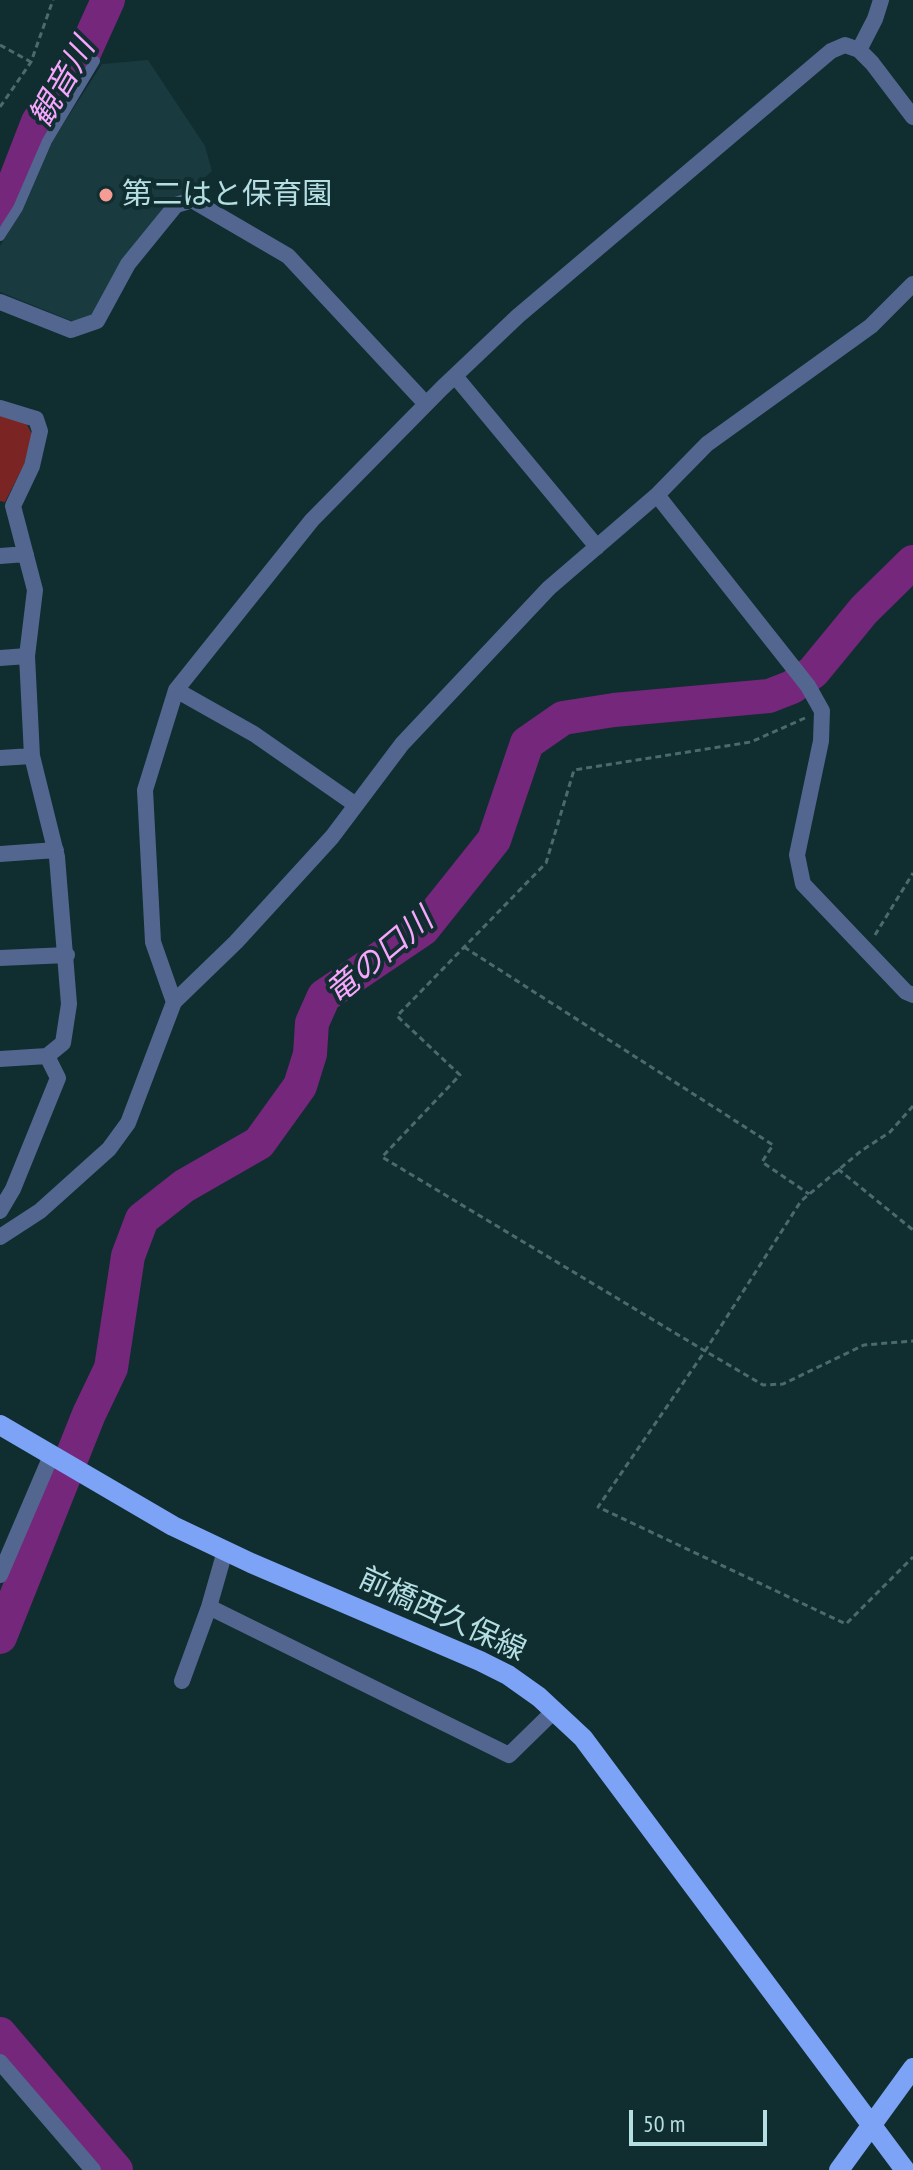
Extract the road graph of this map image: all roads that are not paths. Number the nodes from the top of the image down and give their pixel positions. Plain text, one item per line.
1 (881, 0) edge
2 (859, 50) junction
3 (95, 61) dead end
4 (913, 117) edge
5 (0, 236) edge
6 (913, 284) edge
7 (0, 302) edge
8 (455, 376) junction
9 (426, 404) junction
10 (0, 408) edge
11 (657, 495) junction
12 (597, 547) junction
13 (26, 554) junction
14 (0, 556) edge
15 (27, 656) junction
16 (0, 658) edge
17 (176, 690) junction
18 (32, 756) junction
19 (0, 758) edge
20 (356, 805) junction
21 (56, 850) junction
22 (0, 854) edge
23 (67, 955) junction
24 (0, 958) edge
25 (913, 995) edge
26 (174, 1002) junction
27 (47, 1056) junction
28 (0, 1059) edge
29 (0, 1211) edge
30 (0, 1237) edge
31 (0, 1425) edge
32 (53, 1457) junction
33 (225, 1551) junction
34 (0, 1575) edge
35 (209, 1607) junction
36 (182, 1681) dead end
37 (554, 1711) junction
38 (0, 2062) edge
39 (913, 2068) edge
40 (872, 2123) junction
41 (93, 2170) edge
42 (839, 2170) edge
43 (905, 2170) edge

1 - 2 street
2 - 4 street
2 - 8 street
3 - 5 lane
6 - 11 street
7 - 9 street
8 - 9 street
8 - 12 street
9 - 17 street
10 - 13 street
11 - 12 street
11 - 25 street
12 - 20 street
13 - 14 street
13 - 15 street
15 - 16 street
15 - 18 street
17 - 20 street
17 - 26 street
18 - 19 street
18 - 21 street
20 - 26 street
21 - 22 street
21 - 23 street
23 - 24 street
23 - 27 street
26 - 30 street
27 - 28 street
27 - 29 street
31 - 32 main road, 前橋西久保線
32 - 33 main road, 前橋西久保線
32 - 34 street
33 - 35 street
33 - 37 main road, 前橋西久保線
35 - 36 street
35 - 37 street
37 - 40 main road, 前橋西久保線
38 - 41 street
39 - 40 main road
40 - 42 main road
40 - 43 main road, 前橋西久保線

